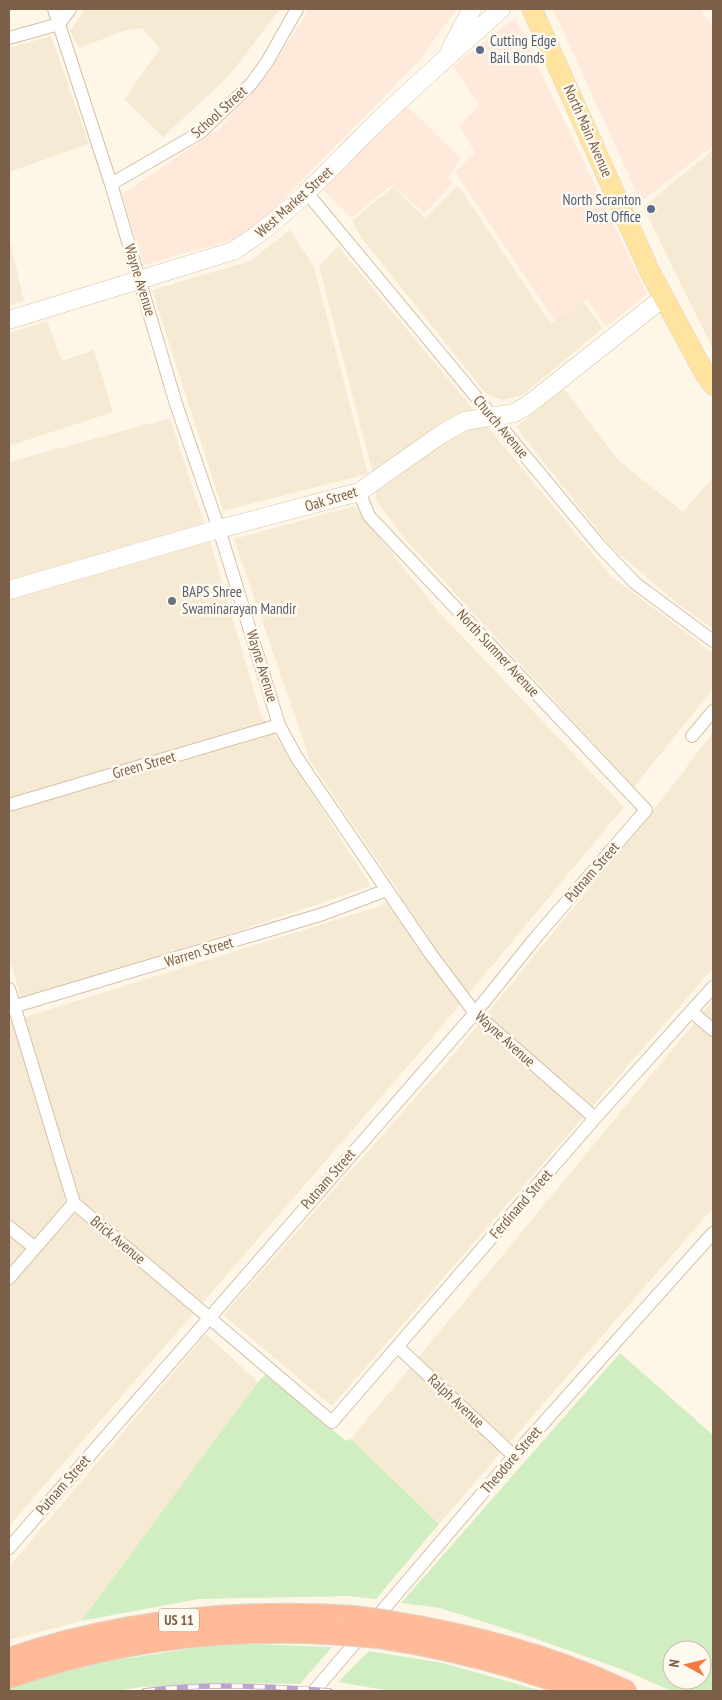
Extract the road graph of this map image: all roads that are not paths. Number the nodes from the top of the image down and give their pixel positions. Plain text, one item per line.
1 (54, 9) edge
2 (70, 9) edge
3 (297, 9) edge
4 (472, 9) edge
5 (500, 9) edge
6 (532, 9) edge
7 (59, 24) junction
8 (9, 38) edge
9 (443, 62) junction
10 (111, 184) junction
11 (307, 192) junction
12 (140, 280) junction
13 (663, 298) junction
14 (9, 320) edge
15 (713, 385) edge
16 (493, 417) junction
17 (359, 492) junction
18 (219, 529) junction
19 (9, 590) edge
20 (713, 641) edge
21 (713, 711) edge
22 (279, 725) junction
23 (692, 736) dead end
24 (9, 806) edge
25 (646, 810) joint
26 (387, 890) junction
27 (713, 987) edge
28 (9, 989) edge
29 (12, 1007) edge
30 (692, 1012) junction
31 (475, 1013) junction
32 (713, 1030) edge
33 (595, 1118) junction
34 (74, 1203) junction
35 (9, 1227) edge
36 (713, 1233) edge
37 (35, 1248) junction
38 (9, 1278) edge
39 (208, 1317) junction
40 (398, 1347) junction
41 (332, 1422) joint
42 (514, 1456) junction
43 (9, 1548) edge
44 (348, 1626) junction
45 (384, 1630) junction
46 (9, 1659) edge
47 (9, 1677) edge
48 (314, 1691) edge
49 (583, 1691) edge
50 (625, 1691) edge

1 - 7 street, Wayne Avenue
2 - 7 street
3 - 10 street, School Street
4 - 9 street
5 - 9 street, West Market Street
6 - 13 main road, North Main Avenue
7 - 8 street
7 - 10 street, Wayne Avenue
9 - 11 street, West Market Street
10 - 12 street, Wayne Avenue
11 - 12 street, West Market Street
11 - 16 street, Church Avenue
12 - 14 street, West Market Street
12 - 18 street, Wayne Avenue
13 - 15 main road, North Main Avenue
13 - 16 street, Oak Street
16 - 17 street, Oak Street
16 - 20 street, Church Avenue
17 - 18 street, Oak Street
17 - 25 street, North Sumner Avenue
18 - 19 street, Oak Street
18 - 22 street, Wayne Avenue
21 - 23 street
22 - 24 street, Green Street
22 - 26 street, Wayne Avenue
25 - 31 street, Putnam Street
26 - 29 street, Warren Street
26 - 31 street, Wayne Avenue
27 - 30 street, Ferdinand Street
28 - 29 street
29 - 34 street
30 - 32 street
30 - 33 street, Ferdinand Street
31 - 33 street, Wayne Avenue
31 - 39 street, Putnam Street
33 - 40 street, Ferdinand Street
34 - 37 street
34 - 39 street, Brick Avenue
35 - 37 street
36 - 42 street, Theodore Street
37 - 38 street
39 - 41 street, Brick Avenue
39 - 43 street, Putnam Street
40 - 41 street, Ferdinand Street
40 - 42 street, Ralph Avenue
42 - 48 street, Theodore Street
44 - 45 highway, US 11, bridge
44 - 46 highway, US 11
44 - 47 highway, US 11
45 - 49 highway, US 11
45 - 50 highway, US 11

